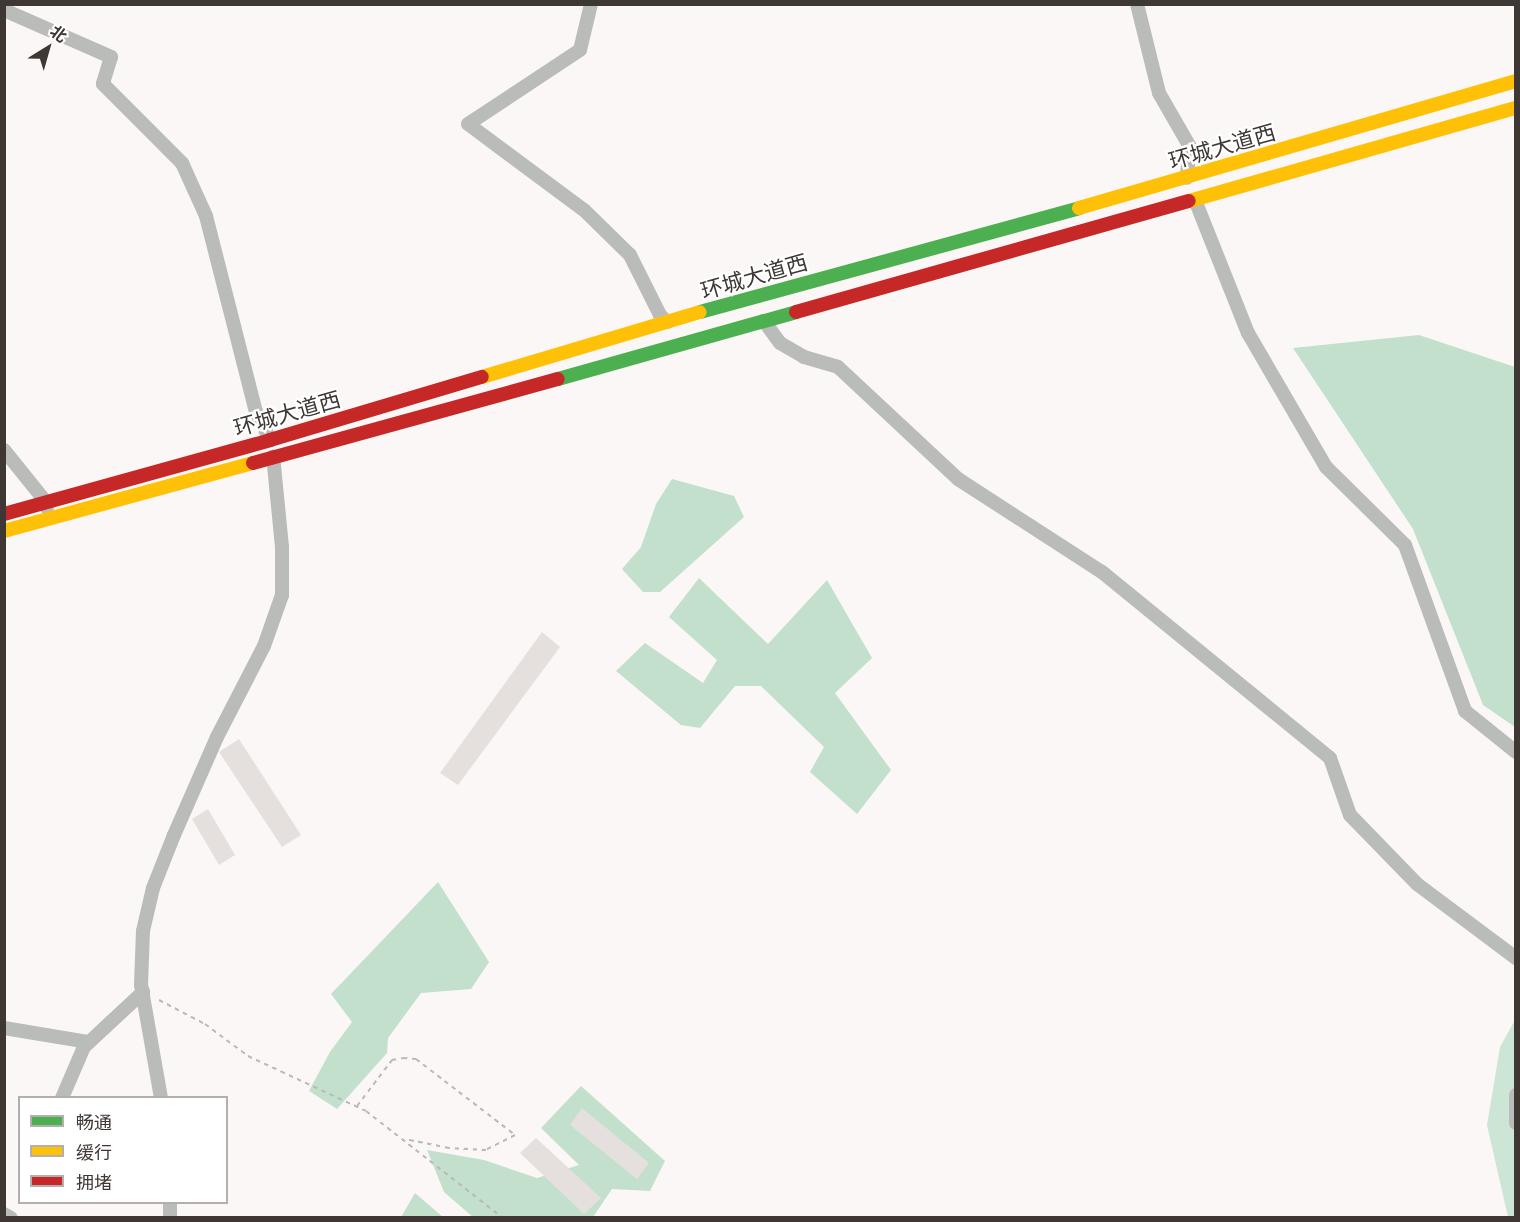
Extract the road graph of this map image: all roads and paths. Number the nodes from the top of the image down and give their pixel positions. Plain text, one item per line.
1 (591, 4) edge
2 (1137, 4) edge
3 (4, 10) edge
4 (1515, 81) edge
5 (1515, 108) edge
6 (1187, 178) junction
7 (1195, 200) junction
8 (764, 321) junction
9 (667, 322) junction
10 (270, 440) junction
11 (4, 450) edge
12 (273, 456) junction
13 (46, 502) junction
14 (4, 514) edge
15 (50, 518) junction
16 (4, 531) edge
17 (1515, 752) edge
18 (1515, 958) edge
19 (143, 992) junction
20 (4, 1028) edge
21 (89, 1042) junction
22 (1515, 1095) edge
23 (63, 1096) edge
24 (161, 1096) edge
25 (357, 1106) junction
26 (1515, 1123) edge
27 (403, 1138) junction
28 (4, 1215) edge
29 (11, 1218) edge
30 (503, 1218) edge

1 - 9 street
2 - 6 street
3 - 10 street
4 - 6 main road, 环城大道西
5 - 7 main road, 环城大道西
6 - 9 main road, 环城大道西
7 - 8 main road, 环城大道西
7 - 17 street
8 - 12 main road, 环城大道西
8 - 18 street
9 - 10 main road, 环城大道西
10 - 13 main road, 环城大道西
11 - 13 street
12 - 15 main road, 环城大道西
12 - 19 street
13 - 14 main road, 环城大道西
13 - 15 street
15 - 16 main road, 环城大道西
19 - 21 street
19 - 24 street
19 - 25 path
20 - 21 street
21 - 23 street
22 - 26 street
25 - 27 path
25 - 27 path
27 - 30 path
28 - 29 street

